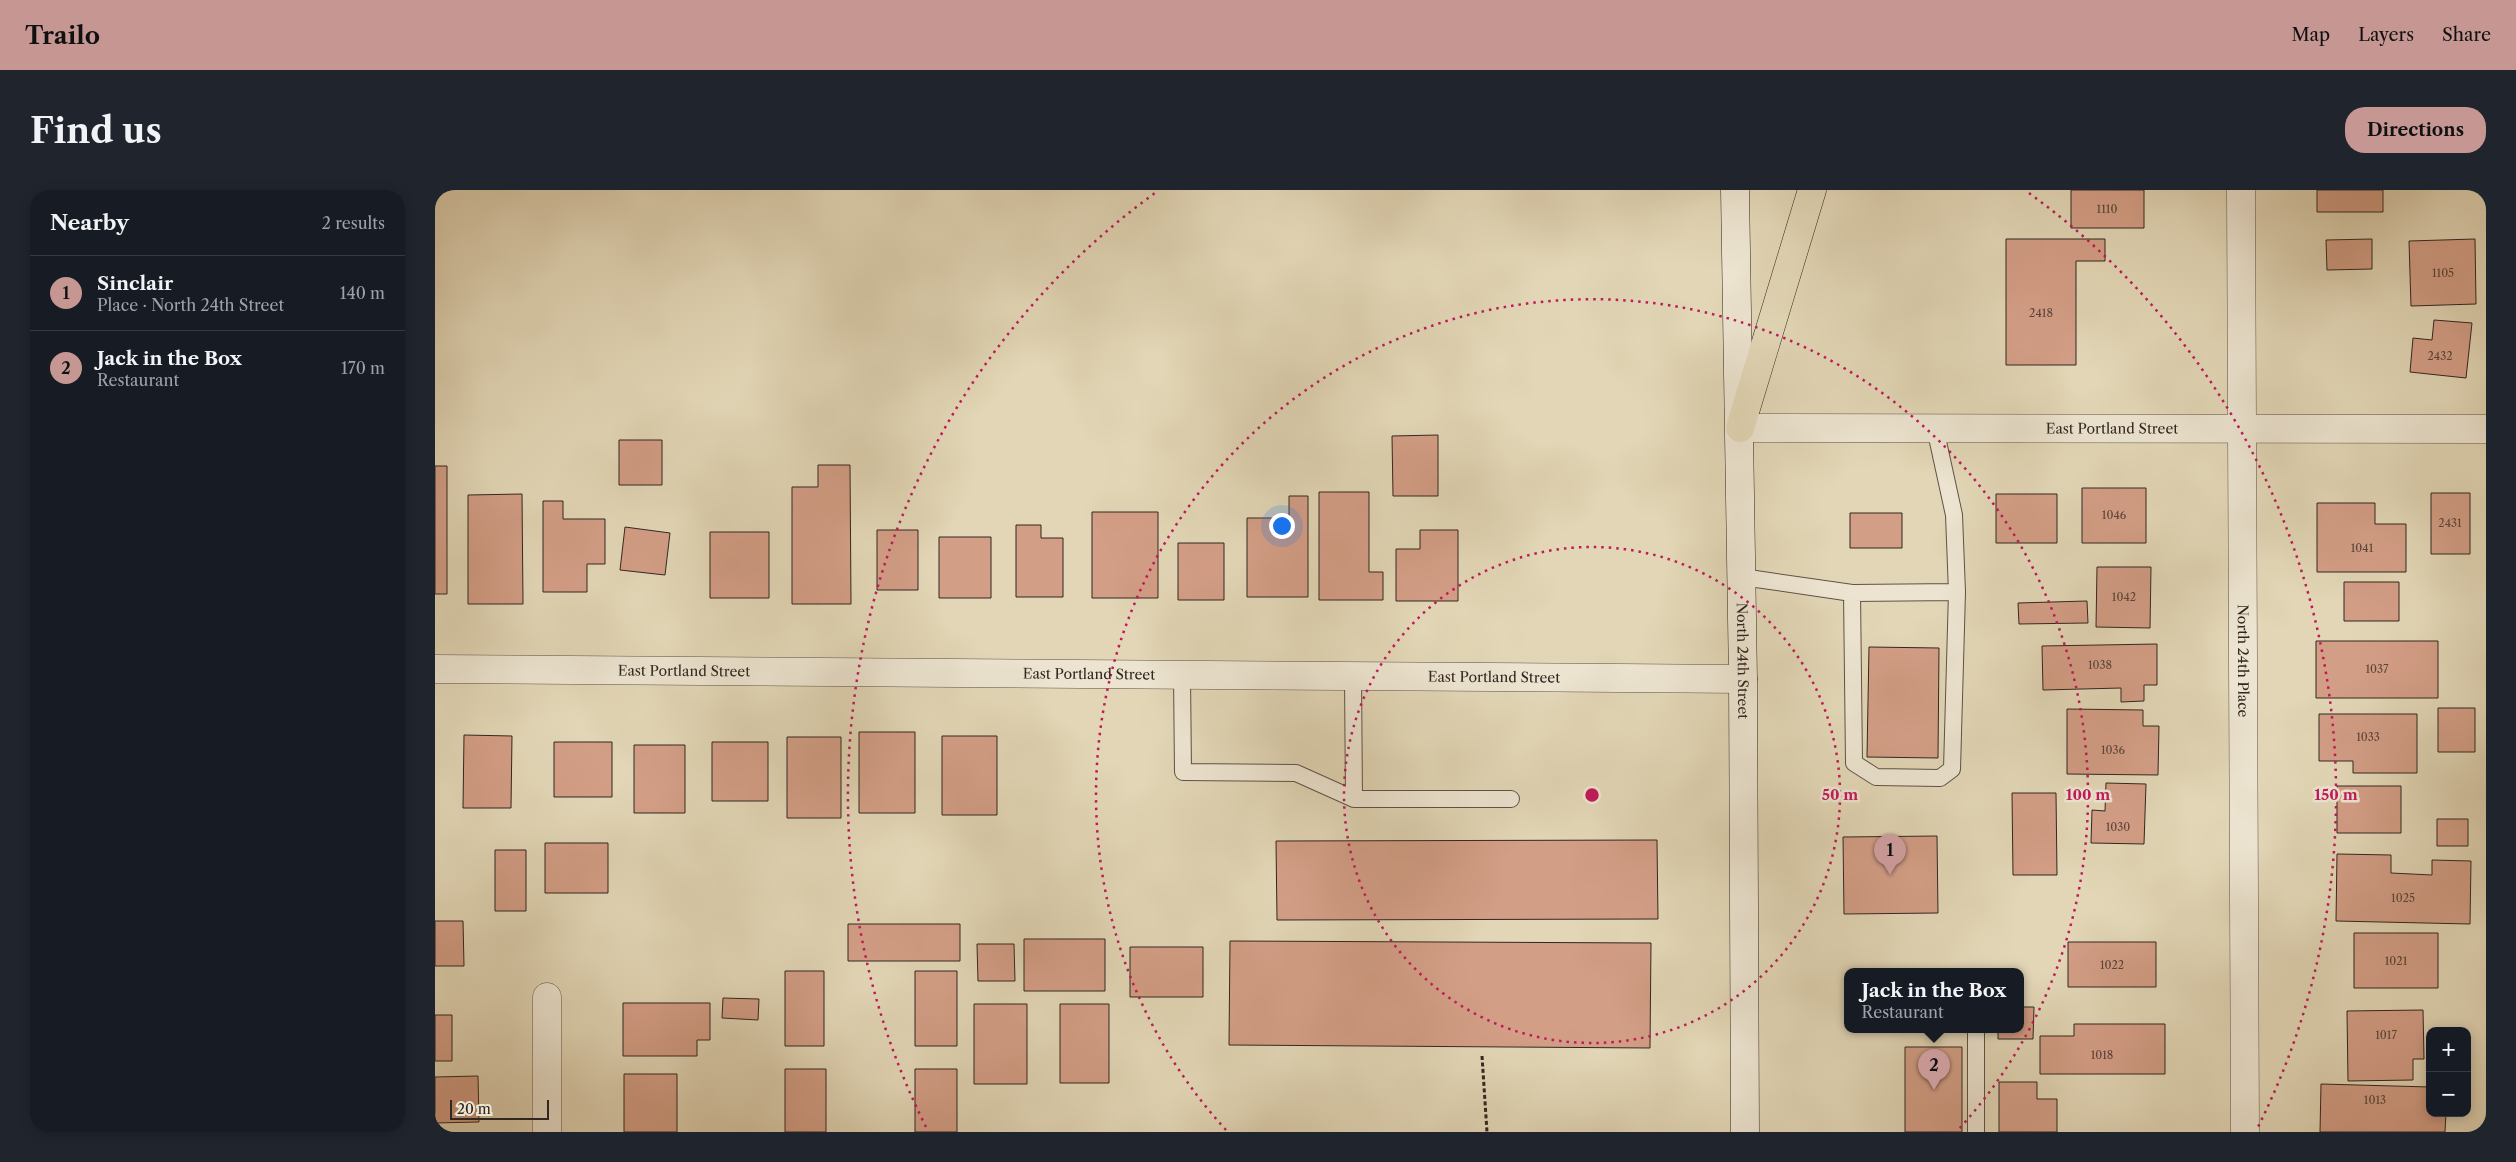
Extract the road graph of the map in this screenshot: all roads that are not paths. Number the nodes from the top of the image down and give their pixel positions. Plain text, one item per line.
1 (1735, 190) edge
2 (1812, 190) edge
3 (2241, 190) edge
4 (1740, 428) junction
5 (1935, 428) junction
6 (2242, 429) junction
7 (2486, 429) edge
8 (1742, 577) junction
9 (1957, 592) junction
10 (1852, 593) junction
11 (435, 669) edge
12 (1182, 675) junction
13 (1353, 676) junction
14 (1743, 679) junction
15 (1354, 798) junction
16 (1511, 798) dead end
17 (547, 997) dead end
18 (1976, 1033) edge
19 (547, 1132) edge
20 (1745, 1132) edge
21 (1976, 1132) edge
22 (2245, 1132) edge

1 - 4 street, North 24th Street
2 - 4 highway
3 - 6 street, North 24th Place
4 - 5 street, East Portland Street
4 - 8 street, North 24th Street
5 - 6 street, East Portland Street
5 - 9 lane
6 - 7 street, East Portland Street
6 - 22 street, North 24th Place
8 - 10 lane
8 - 14 street, North 24th Street
9 - 10 lane
9 - 10 lane
11 - 12 street, East Portland Street
12 - 13 street, East Portland Street
12 - 15 lane
13 - 14 street, East Portland Street
13 - 15 lane
14 - 20 street, North 24th Street
15 - 16 lane
17 - 19 street
18 - 21 lane

